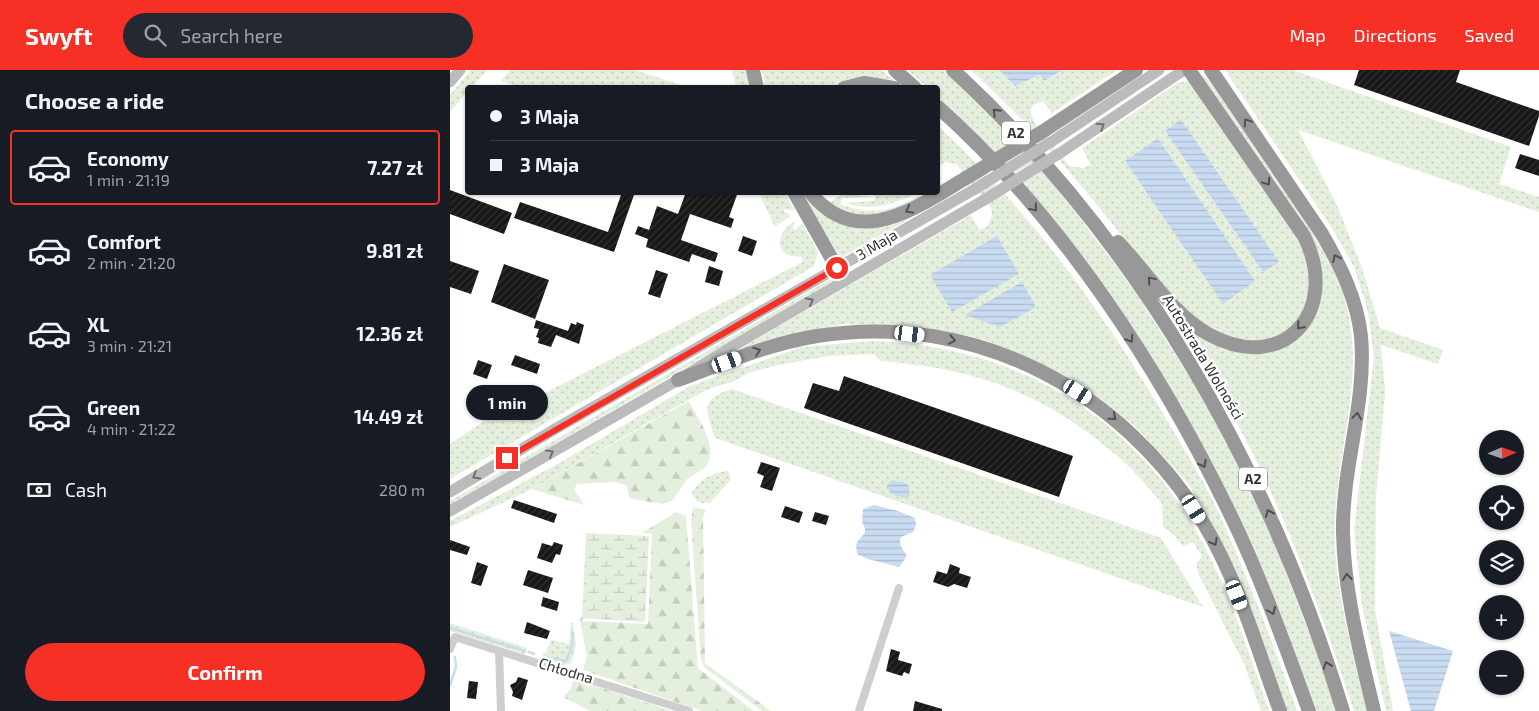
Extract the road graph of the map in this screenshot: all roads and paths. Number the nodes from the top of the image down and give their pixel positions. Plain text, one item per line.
1 (460, 70) edge
2 (753, 70) edge
3 (895, 70) edge
4 (953, 70) edge
5 (1136, 70) edge
6 (1159, 70) edge
7 (1184, 70) edge
8 (1189, 70) edge
9 (1211, 70) edge
10 (450, 82) edge
11 (757, 85) edge
12 (856, 85) edge
13 (876, 85) edge
14 (912, 85) edge
15 (940, 110) edge
16 (940, 113) edge
17 (953, 121) junction
18 (1047, 137) junction
19 (970, 183) junction
20 (796, 195) edge
21 (813, 195) edge
22 (1076, 200) junction
23 (837, 268) junction
24 (863, 271) junction
25 (678, 380) junction
26 (450, 492) edge
27 (450, 511) edge
28 (899, 588) dead end
29 (450, 649) edge
30 (499, 651) junction
31 (500, 711) edge
32 (689, 711) edge
33 (859, 711) edge
34 (1280, 711) edge
35 (1309, 711) edge
36 (1343, 711) edge
37 (1374, 711) edge

1 - 10 main road
2 - 11 highway
3 - 14 highway
22 -> 4 highway, Autostrada Wolności / A2
5 - 18 highway
6 - 18 main road
24 -> 7 main road, 3 Maja, bridge
8 -> 22 highway
37 -> 9 highway
12 - 13 highway
15 - 17 highway, A2
16 - 17 highway
17 -> 35 highway, A2
18 - 19 highway, bridge
19 -> 21 highway
19 - 23 main road, 3 Maja
20 - 23 highway
36 -> 22 highway, Autostrada Wolności / A2
23 - 24 main road
23 -> 26 main road, 3 Maja
25 -> 24 main road, 3 Maja
27 -> 25 main road, 3 Maja
25 -> 34 highway
28 - 33 street
29 - 30 street, Chłodna
30 - 31 street
30 - 32 street, Chłodna

